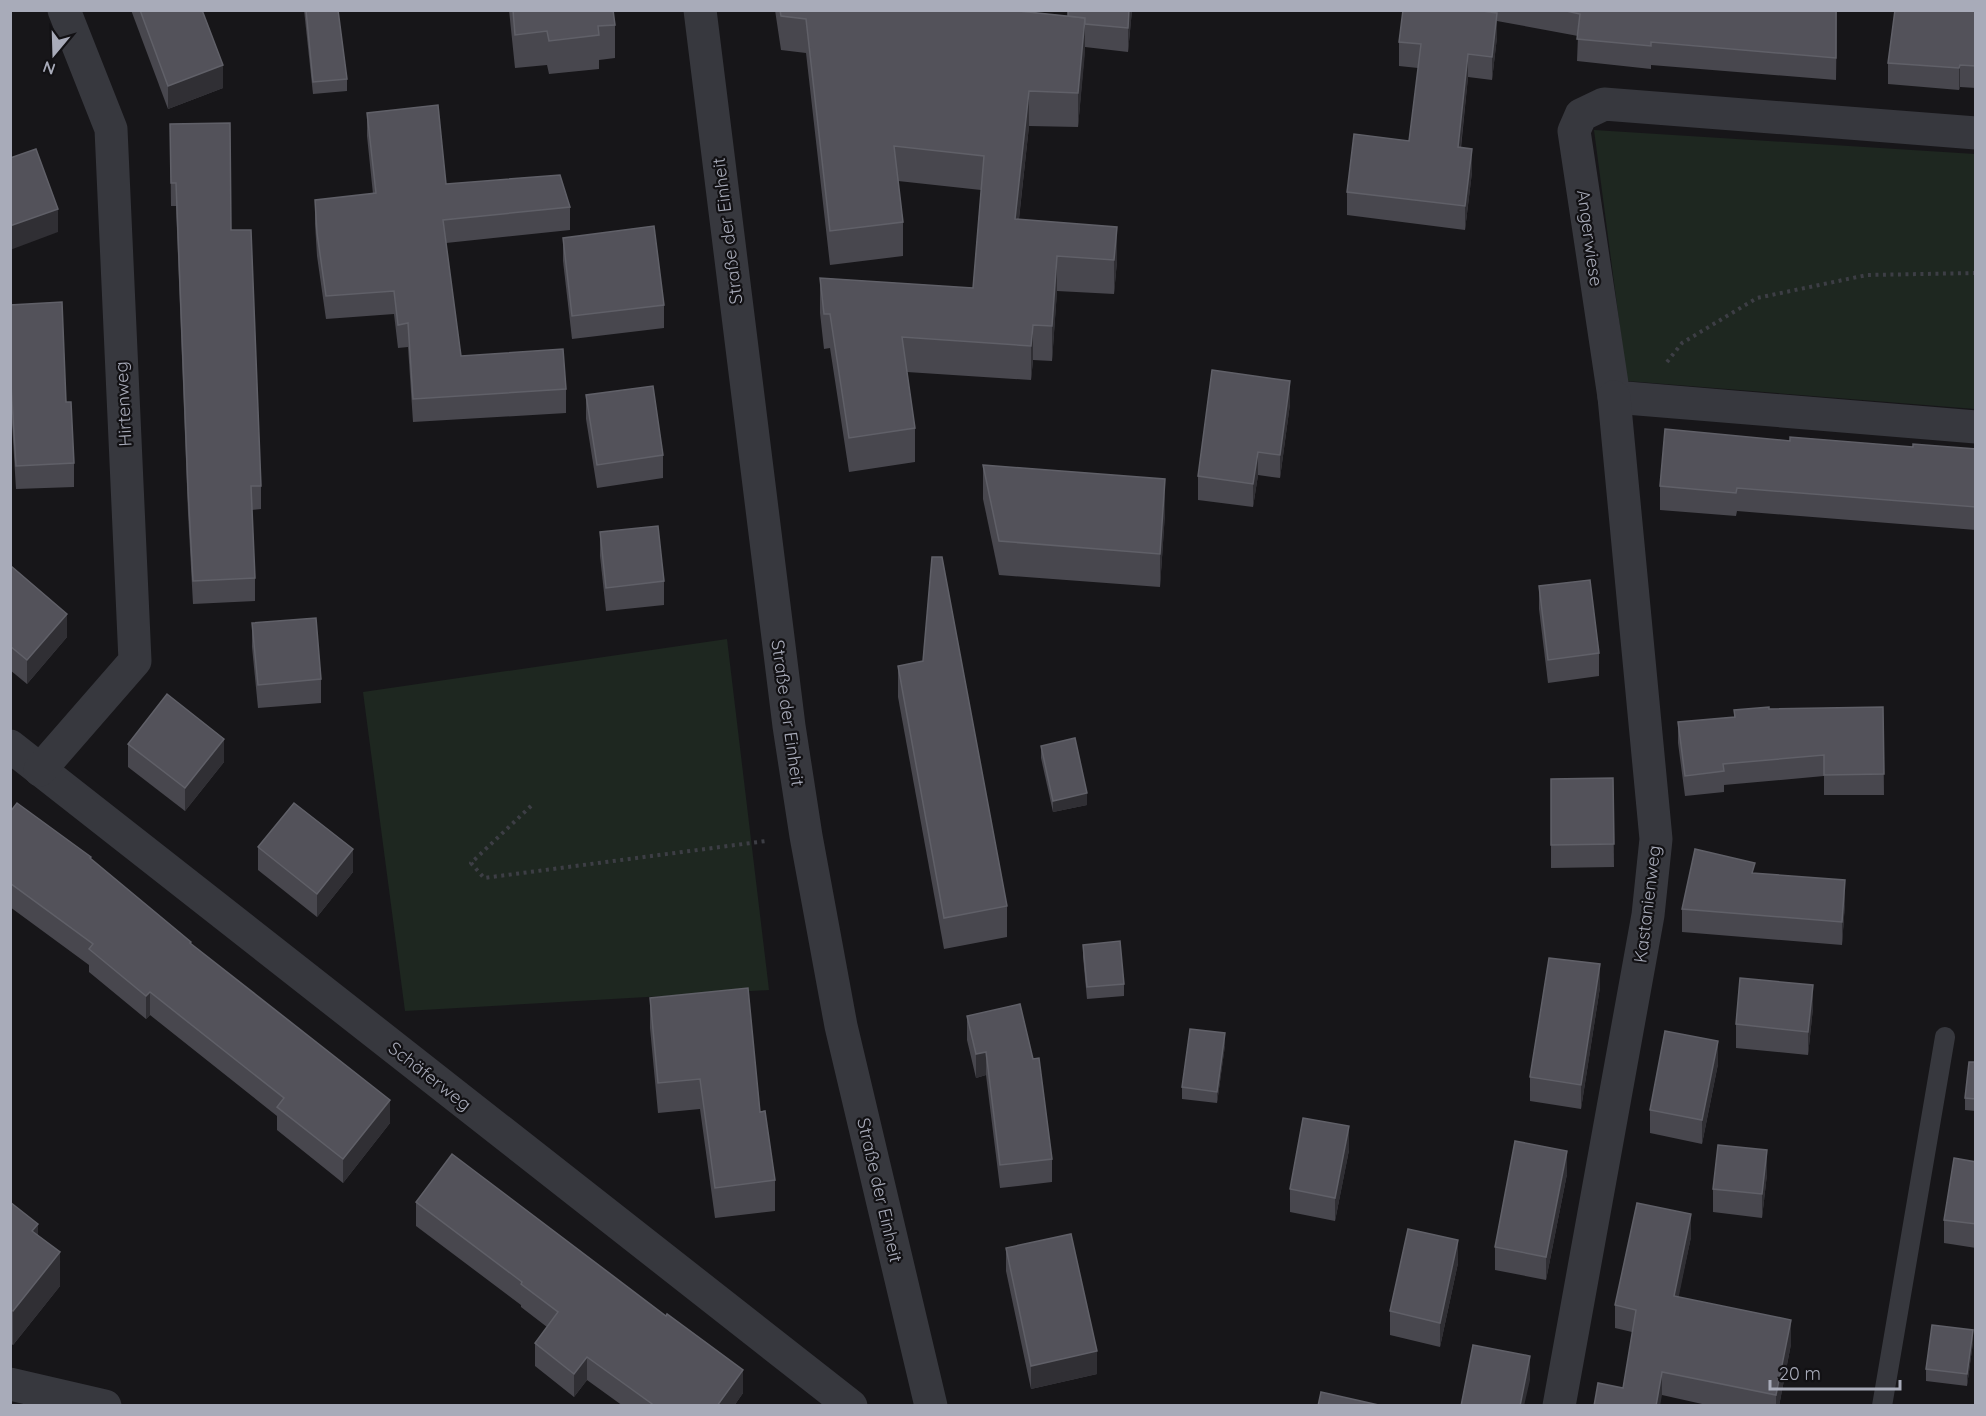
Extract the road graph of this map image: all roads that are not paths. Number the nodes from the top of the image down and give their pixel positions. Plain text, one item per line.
1 (64, 10) edge
2 (700, 10) edge
3 (1976, 133) edge
4 (1626, 398) junction
5 (1976, 427) edge
6 (10, 746) edge
7 (40, 770) junction
8 (1945, 1037) dead end
9 (10, 1384) edge
10 (105, 1406) edge
11 (851, 1406) edge
12 (931, 1406) edge
13 (1559, 1406) edge
14 (1882, 1406) edge

1 - 7 street, Hirtenweg
2 - 12 street, Straße der Einheit
3 - 4 street, Angerwiese
4 - 5 street
4 - 13 street, Kastanienweg
6 - 7 street, Schäferweg
7 - 11 street, Schäferweg
8 - 14 lane
9 - 10 street

